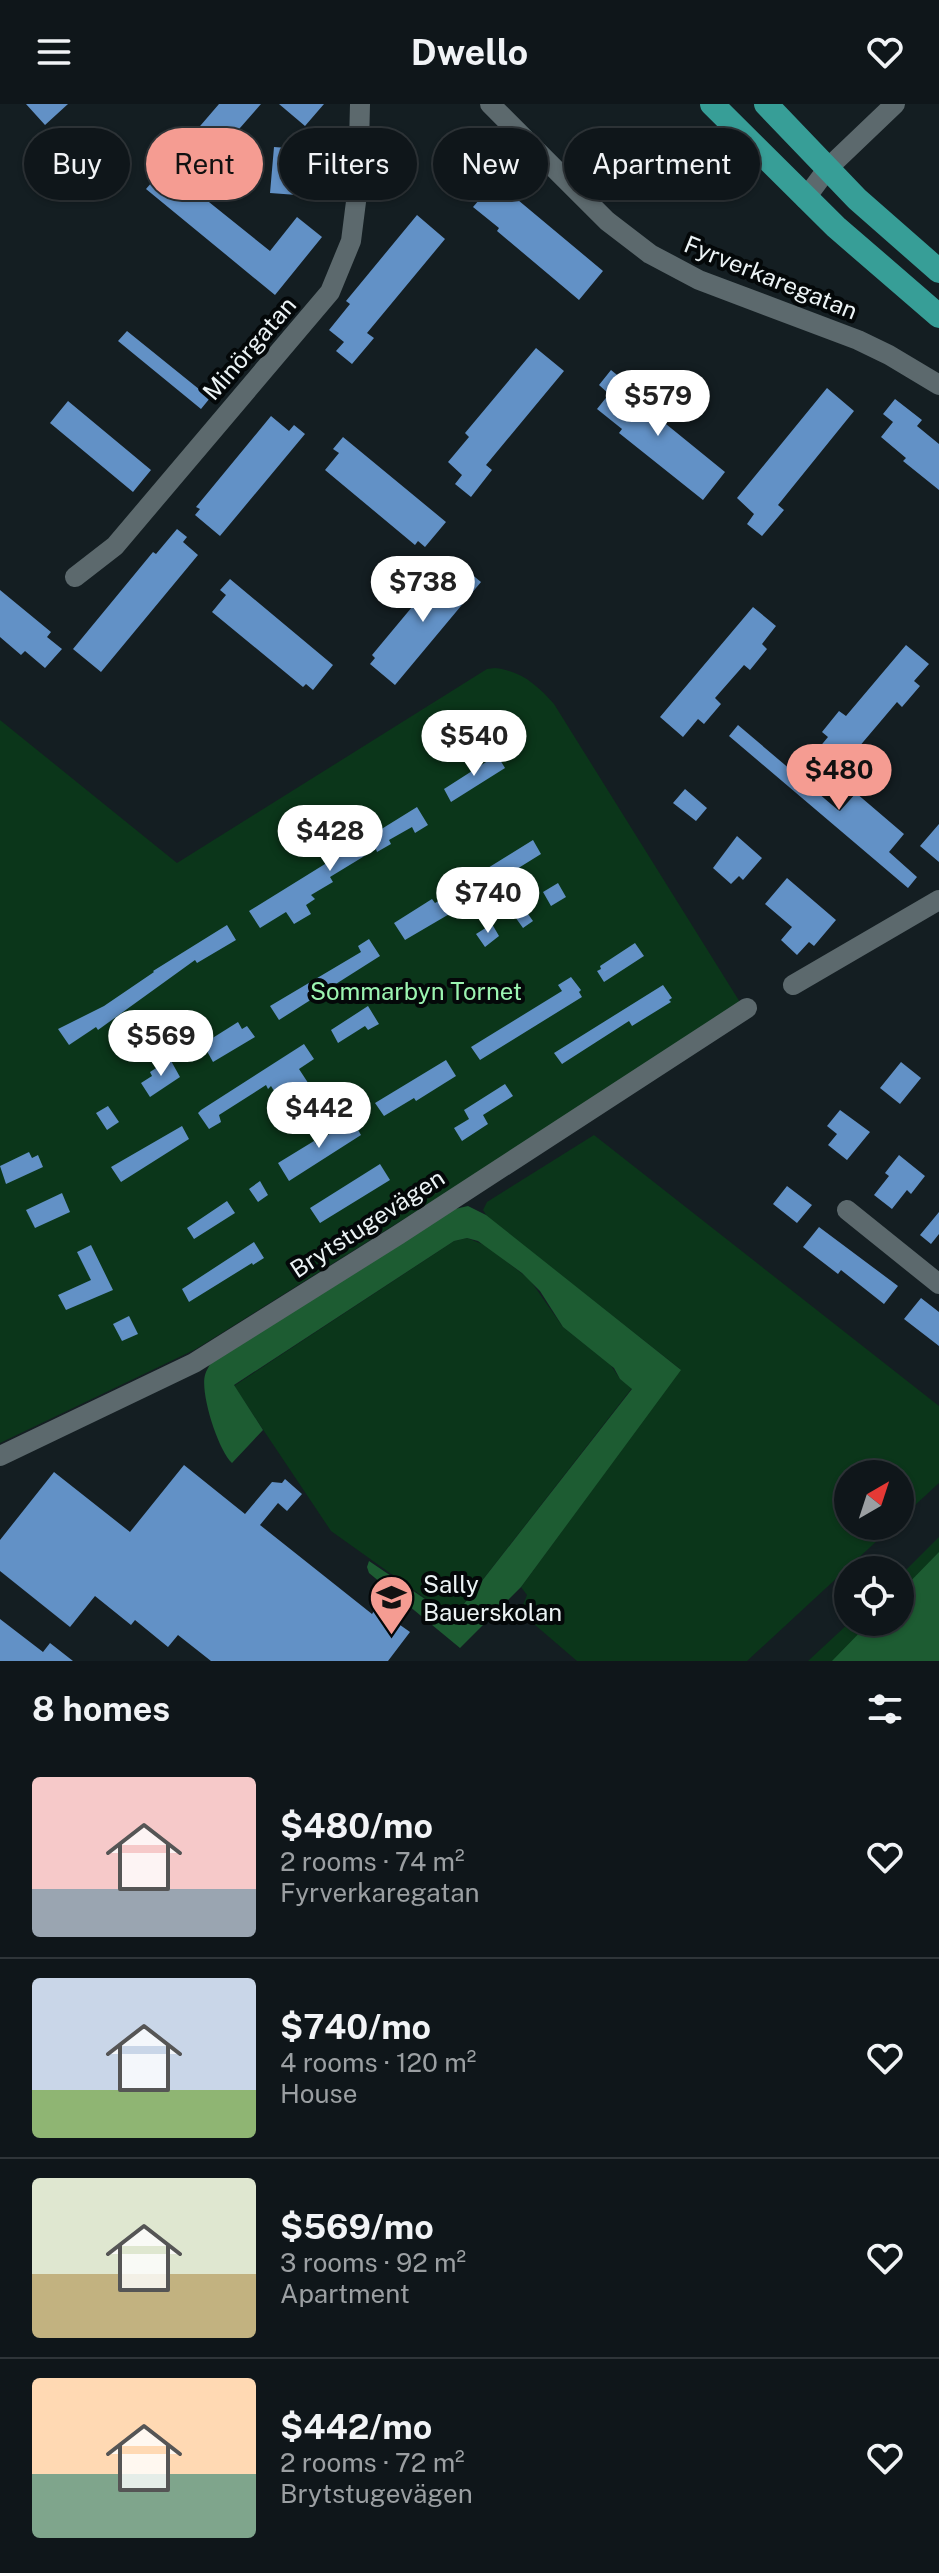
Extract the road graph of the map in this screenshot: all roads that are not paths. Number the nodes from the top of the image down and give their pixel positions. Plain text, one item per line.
1 (360, 104) edge
2 (490, 104) edge
3 (712, 104) edge
4 (766, 104) edge
5 (895, 104) edge
6 (828, 168) junction
7 (805, 199) junction
8 (939, 271) edge
9 (939, 316) edge
10 (939, 385) edge
11 (75, 577) dead end
12 (939, 900) edge
13 (793, 985) dead end
14 (747, 1008) dead end
15 (847, 1210) dead end
16 (939, 1284) edge
17 (0, 1456) edge

1 - 11 street, Minörgatan
2 - 10 street, Fyrverkaregatan
3 - 7 main road
4 - 6 main road
5 - 6 street
6 - 7 street
6 - 8 main road
7 - 9 main road
12 - 13 street
14 - 17 street, Brytstugevägen
15 - 16 street

